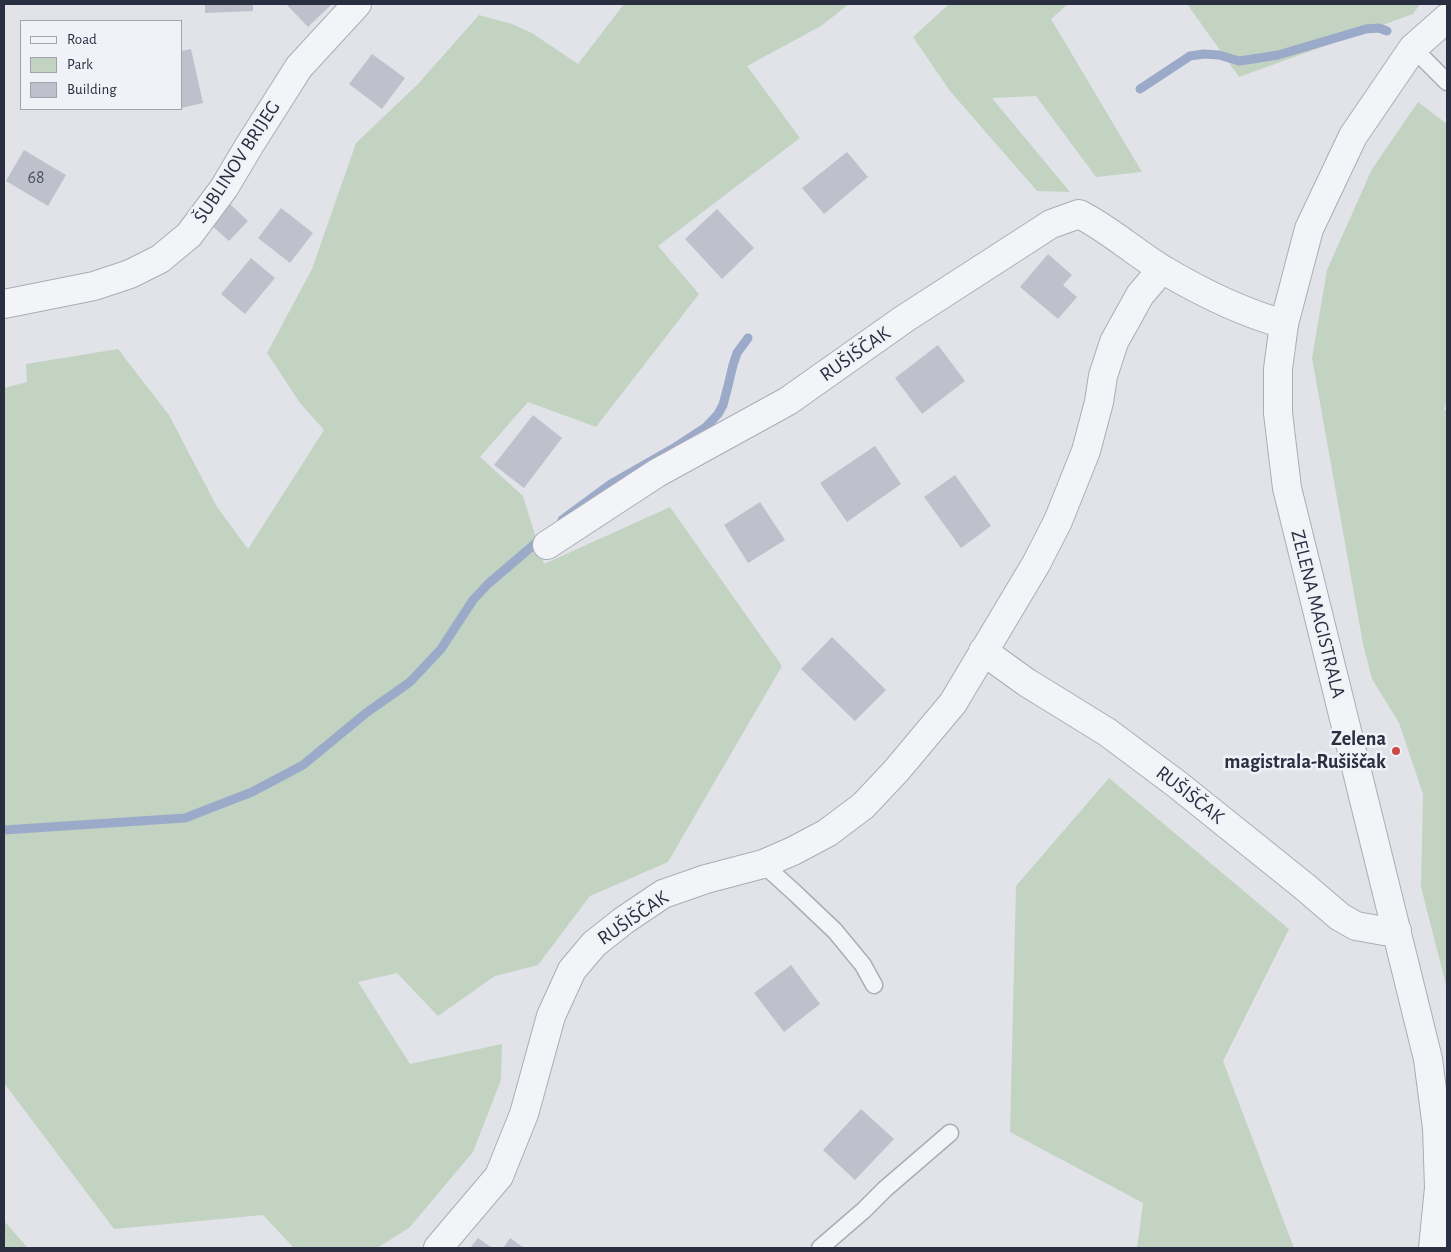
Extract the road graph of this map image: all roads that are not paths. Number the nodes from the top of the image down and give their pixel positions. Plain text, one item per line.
1 (357, 4) edge
2 (1447, 18) edge
3 (1413, 48) junction
4 (1447, 82) edge
5 (1162, 269) junction
6 (4, 304) edge
7 (1284, 324) junction
8 (547, 545) dead end
9 (983, 651) junction
10 (763, 864) junction
11 (1397, 931) junction
12 (874, 985) dead end
13 (950, 1133) dead end
14 (438, 1248) edge
15 (820, 1248) edge
16 (1433, 1248) edge

1 - 6 street, ŠUBLINOV BRIJEG
2 - 3 street, ZELENA MAGISTRALA
3 - 4 lane
3 - 7 street, ZELENA MAGISTRALA
5 - 7 street, RUŠIŠČAK
5 - 8 street, RUŠIŠČAK
5 - 9 street, RUŠIŠČAK
7 - 11 street, ZELENA MAGISTRALA
9 - 10 street, RUŠIŠČAK
9 - 11 street, RUŠIŠČAK
10 - 12 lane
10 - 14 street, RUŠIŠČAK
11 - 16 street, ZELENA MAGISTRALA
13 - 15 lane

